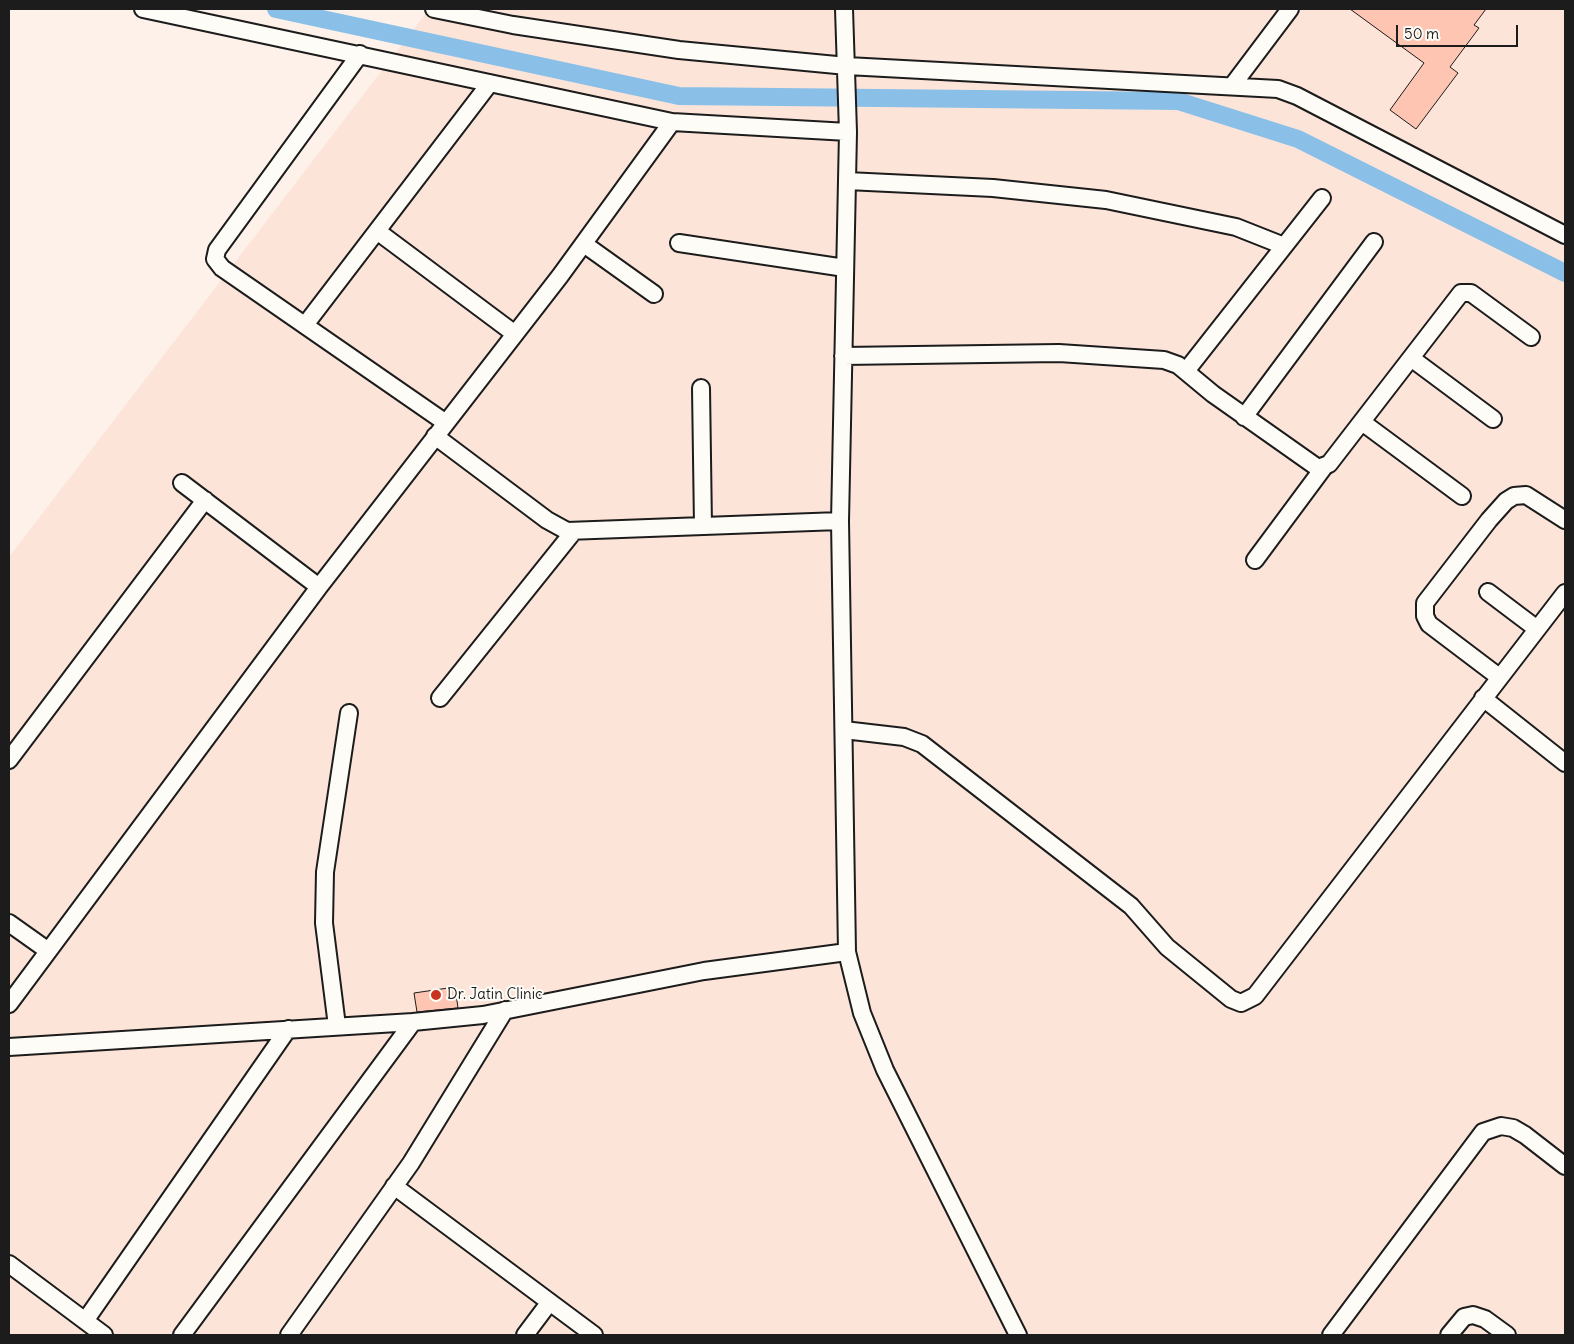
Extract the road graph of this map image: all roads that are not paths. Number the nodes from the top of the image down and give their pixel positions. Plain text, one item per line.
1 (143, 9) edge
2 (434, 9) edge
3 (844, 9) edge
4 (1290, 9) edge
5 (360, 54) junction
6 (847, 66) junction
7 (490, 83) junction
8 (1232, 86) junction
9 (672, 122) junction
10 (848, 126) junction
11 (847, 182) junction
12 (1322, 198) dead end
13 (377, 231) junction
14 (1565, 235) edge
15 (1374, 242) dead end
16 (679, 243) dead end
17 (584, 244) junction
18 (1284, 246) junction
19 (845, 268) junction
20 (654, 294) dead end
21 (305, 325) junction
22 (514, 334) junction
23 (1531, 337) dead end
24 (843, 356) junction
25 (1411, 358) junction
26 (1186, 371) junction
27 (701, 388) dead end
28 (1244, 417) junction
29 (1493, 419) dead end
30 (1362, 422) junction
31 (446, 423) junction
32 (435, 436) junction
33 (1324, 467) junction
34 (182, 483) dead end
35 (1462, 496) dead end
36 (205, 500) junction
37 (1565, 520) edge
38 (840, 521) junction
39 (703, 526) junction
40 (574, 532) junction
41 (1255, 560) dead end
42 (319, 588) junction
43 (1488, 592) dead end
44 (1565, 593) edge
45 (1537, 629) junction
46 (1499, 677) junction
47 (440, 698) dead end
48 (1483, 698) junction
49 (349, 713) dead end
50 (844, 730) junction
51 (9, 760) edge
52 (1565, 763) edge
53 (9, 923) edge
54 (48, 950) junction
55 (847, 952) junction
56 (9, 1004) edge
57 (505, 1010) junction
58 (413, 1022) junction
59 (337, 1026) junction
60 (288, 1029) junction
61 (9, 1048) edge
62 (1565, 1166) edge
63 (394, 1186) junction
64 (9, 1264) edge
65 (550, 1303) junction
66 (85, 1322) junction
67 (104, 1335) edge
68 (182, 1335) edge
69 (289, 1335) edge
70 (525, 1335) edge
71 (594, 1335) edge
72 (1018, 1335) edge
73 (1331, 1335) edge
74 (1450, 1335) edge
75 (1507, 1335) edge

1 - 5 street
2 - 6 street
3 - 6 street
4 - 8 street
5 - 7 street
5 - 21 street
6 - 8 street
6 - 10 street
7 - 9 street
7 - 13 street
8 - 14 street
9 - 10 street
9 - 17 street
10 - 11 street
11 - 18 street
11 - 19 street
12 - 18 street
13 - 21 street
13 - 22 street
15 - 28 street
16 - 19 street
17 - 20 street
17 - 22 street
18 - 26 street
19 - 24 street
21 - 31 street
22 - 31 street
23 - 25 street
24 - 26 street
24 - 38 street
25 - 29 street
25 - 30 street
26 - 28 street
27 - 39 street
28 - 33 street
30 - 33 street
30 - 35 street
31 - 32 street
32 - 40 street
32 - 42 street
33 - 41 street
34 - 36 street
36 - 42 street
36 - 51 street
37 - 46 street
38 - 39 street
38 - 50 street
39 - 40 street
40 - 47 street
42 - 54 street
43 - 45 street
44 - 45 street
45 - 46 street
46 - 48 street
48 - 50 street
48 - 52 street
49 - 59 street
50 - 55 street
53 - 54 street
54 - 56 street
55 - 57 street
55 - 72 street
57 - 58 street
57 - 63 street
58 - 59 street
58 - 68 street
59 - 60 street
60 - 61 street
60 - 66 street
62 - 73 street
63 - 65 street
63 - 69 street
64 - 66 street
65 - 70 street
65 - 71 street
66 - 67 street
74 - 75 street

